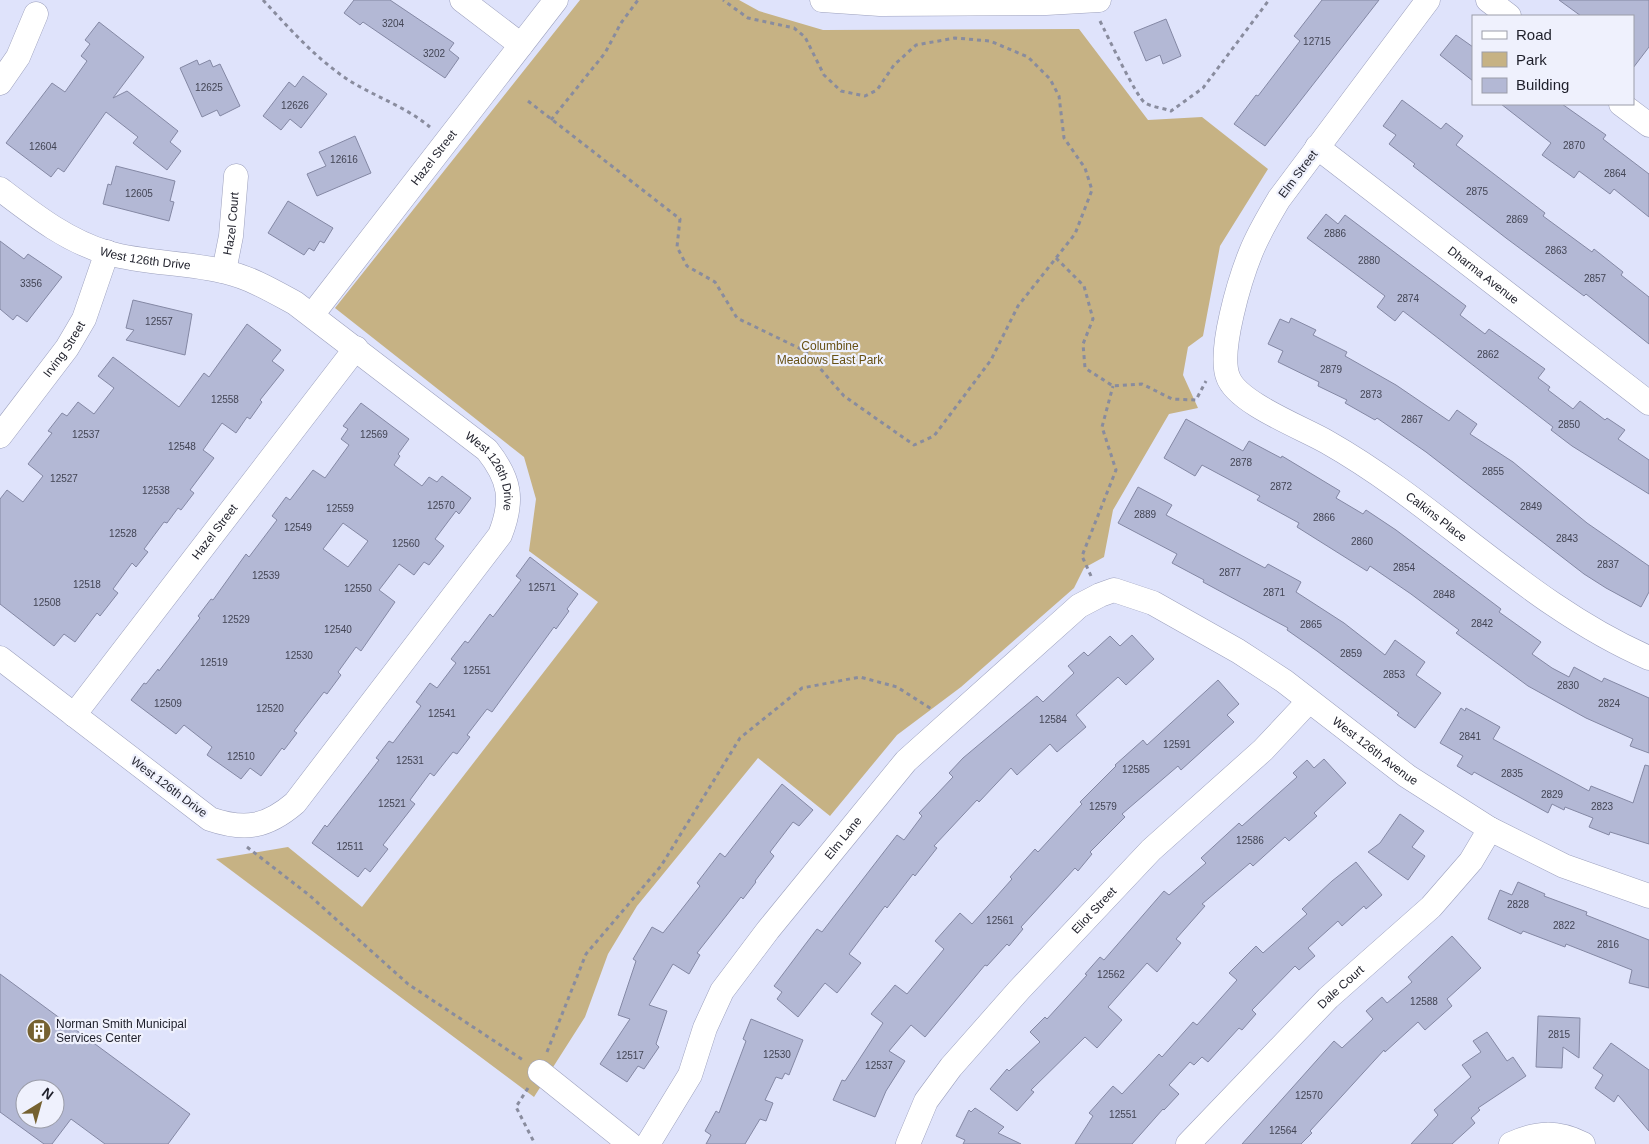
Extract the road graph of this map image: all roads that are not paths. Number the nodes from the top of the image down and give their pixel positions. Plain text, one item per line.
1 (462, 0) edge
2 (556, 0) edge
3 (822, 0) edge
4 (1094, 0) edge
5 (1428, 0) edge
6 (1488, 0) edge
7 (961, 2) edge
8 (36, 14) dead end
9 (1508, 15) edge
10 (521, 45) junction
11 (0, 83) edge
12 (1623, 105) edge
13 (1649, 125) edge
14 (1317, 147) junction
15 (236, 176) dead end
16 (0, 189) edge
17 (107, 252) junction
18 (224, 271) junction
19 (312, 315) junction
20 (356, 348) junction
21 (1217, 377) joint
22 (1649, 403) edge
23 (0, 436) edge
24 (1105, 593) joint
25 (0, 658) edge
26 (1649, 658) edge
27 (1309, 701) junction
28 (74, 715) junction
29 (1490, 829) junction
30 (1649, 896) edge
31 (540, 1072) road end
32 (630, 1144) edge
33 (648, 1144) edge
34 (908, 1144) edge
35 (1188, 1144) edge
36 (1511, 1144) edge
37 (1582, 1144) edge

1 - 10 street
2 - 10 street, Hazel Street
3 - 7 street
4 - 7 street
5 - 14 street, Elm Street
6 - 9 street
8 - 11 street
10 - 19 street, Hazel Street
12 - 13 street
14 - 21 street, Elm Street
14 - 22 street, Dharma Avenue
15 - 18 street, Hazel Court
16 - 17 street, West 126th Drive
17 - 18 street, West 126th Drive
17 - 23 street, Irving Street
18 - 19 street, West 126th Drive
19 - 20 street, West 126th Drive
20 - 28 street, Hazel Street
20 - 28 street, West 126th Drive
21 - 26 street, Calkins Place
24 - 27 street, West 126th Avenue
24 - 33 street, Elm Lane
25 - 28 street, West 126th Drive
27 - 29 street, West 126th Avenue
27 - 34 street, Eliot Street
29 - 30 street, West 126th Avenue
29 - 35 street, Dale Court
31 - 32 street
36 - 37 street

